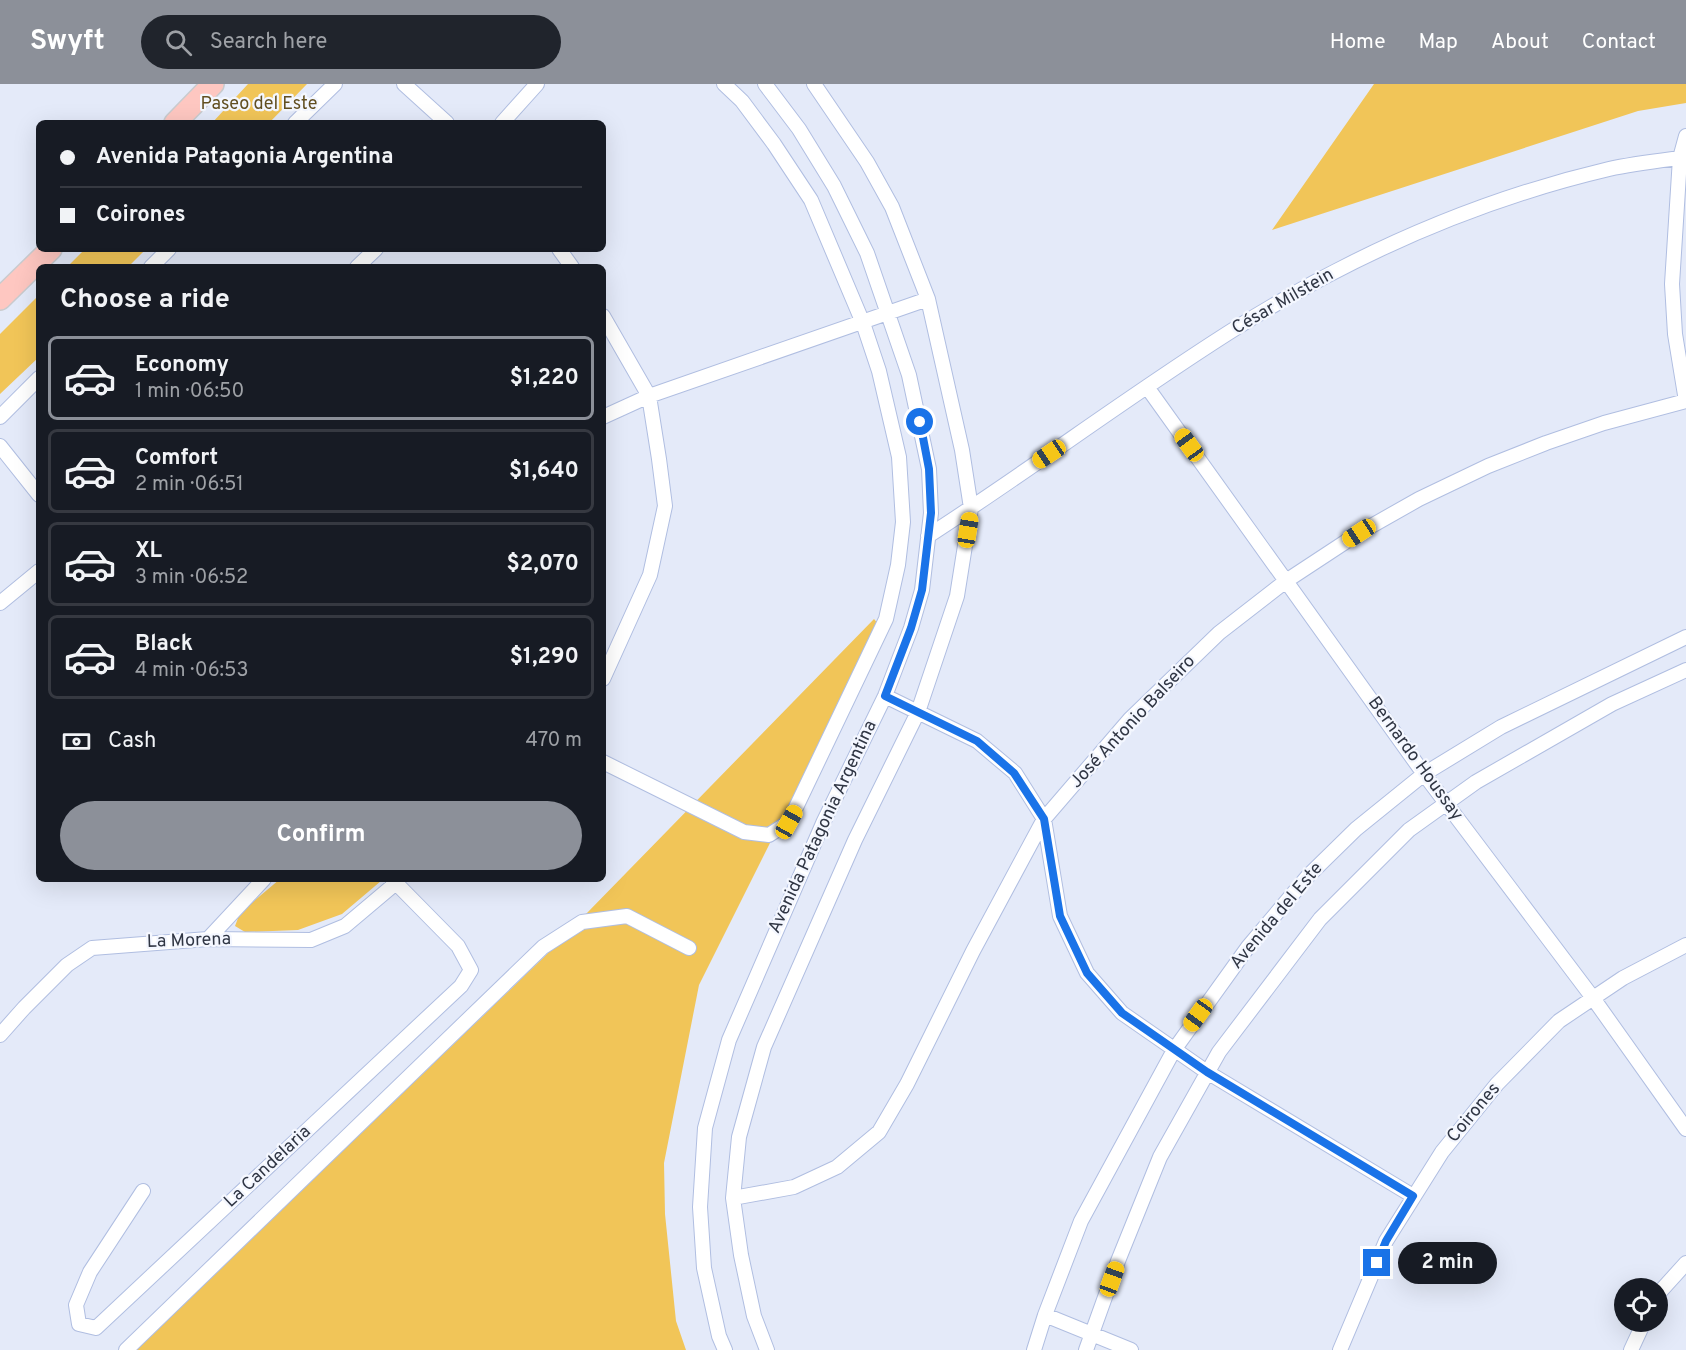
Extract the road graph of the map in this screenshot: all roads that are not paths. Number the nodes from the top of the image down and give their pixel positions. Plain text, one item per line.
1 (213, 84) edge
2 (334, 84) edge
3 (404, 84) edge
4 (537, 84) edge
5 (724, 84) edge
6 (765, 84) edge
7 (814, 84) edge
8 (178, 120) edge
9 (298, 120) edge
10 (444, 120) edge
11 (505, 120) edge
12 (1686, 136) edge
13 (1680, 158) junction
14 (48, 252) edge
15 (166, 252) edge
16 (373, 252) edge
17 (154, 264) edge
18 (360, 264) edge
19 (0, 299) edge
20 (928, 299) junction
21 (888, 314) junction
22 (606, 321) edge
23 (863, 323) junction
24 (36, 381) edge
25 (1147, 387) junction
26 (649, 396) junction
27 (1686, 401) edge
28 (606, 416) edge
29 (0, 417) edge
30 (0, 446) edge
31 (36, 491) edge
32 (971, 508) junction
33 (928, 536) junction
34 (36, 573) edge
35 (1286, 581) junction
36 (0, 603) edge
37 (1686, 637) edge
38 (1686, 670) edge
39 (606, 672) edge
40 (885, 696) junction
41 (918, 712) junction
42 (606, 763) edge
43 (1424, 774) junction
44 (1446, 804) junction
45 (1044, 819) junction
46 (261, 882) edge
47 (393, 882) edge
48 (395, 882) edge
49 (208, 939) junction
50 (1686, 945) edge
51 (689, 948) dead end
52 (1593, 998) junction
53 (0, 1035) edge
54 (1174, 1050) junction
55 (1207, 1072) junction
56 (1686, 1129) edge
57 (143, 1191) dead end
58 (1413, 1196) junction
59 (733, 1198) junction
60 (1686, 1263) edge
61 (1668, 1283) edge
62 (1045, 1315) junction
63 (1639, 1332) edge
64 (1092, 1334) junction
65 (126, 1350) edge
66 (725, 1350) edge
67 (767, 1350) edge
68 (1035, 1350) edge
69 (1086, 1350) edge
70 (1131, 1350) edge
71 (1340, 1350) edge
72 (1631, 1350) edge

1 - 8 main road
2 - 9 street
3 - 10 street
4 - 11 street
5 - 23 street
6 - 21 street, Avenida Patagonia Argentina
7 - 20 street, Avenida Patagonia Argentina
12 - 13 street
13 - 25 street, César Milstein
13 - 27 street
14 - 19 main road
15 - 17 street
16 - 18 street
20 - 21 street
20 - 32 street, Avenida Patagonia Argentina
21 - 23 street
21 - 33 street, Avenida Patagonia Argentina
22 - 26 street
23 - 26 street
23 - 42 street
24 - 29 street
25 - 32 street, César Milstein
25 - 35 street, Bernardo Houssay
26 - 28 street
26 - 39 street
27 - 35 street, José Antonio Balseiro
30 - 31 street
32 - 33 street, César Milstein
32 - 41 street, Avenida Patagonia Argentina
33 - 40 street, Avenida Patagonia Argentina
34 - 36 street
35 - 43 street, Bernardo Houssay
35 - 45 street, José Antonio Balseiro
37 - 43 street, Avenida del Este
38 - 44 street, Avenida del Este
40 - 41 street
40 - 66 street, Avenida Patagonia Argentina
41 - 45 street
41 - 59 street, Avenida Patagonia Argentina
43 - 44 street, Bernardo Houssay
43 - 54 street, Avenida del Este
44 - 52 street, Bernardo Houssay
44 - 55 street, Avenida del Este
45 - 54 street
45 - 59 street, José Antonio Balseiro
46 - 49 street
47 - 49 street, La Morena
48 - 57 street, La Candelaria
49 - 53 street, La Morena
50 - 52 street, Coirones
51 - 65 street
52 - 56 street, Bernardo Houssay
52 - 58 street, Coirones
54 - 55 street
54 - 62 street, Avenida del Este
55 - 58 street
55 - 64 street, Avenida del Este
58 - 71 street, Coirones
59 - 67 street, Avenida Patagonia Argentina
60 - 61 street
62 - 64 street
62 - 68 street, Avenida del Este
63 - 72 street
64 - 69 street, Avenida del Este
64 - 70 street

